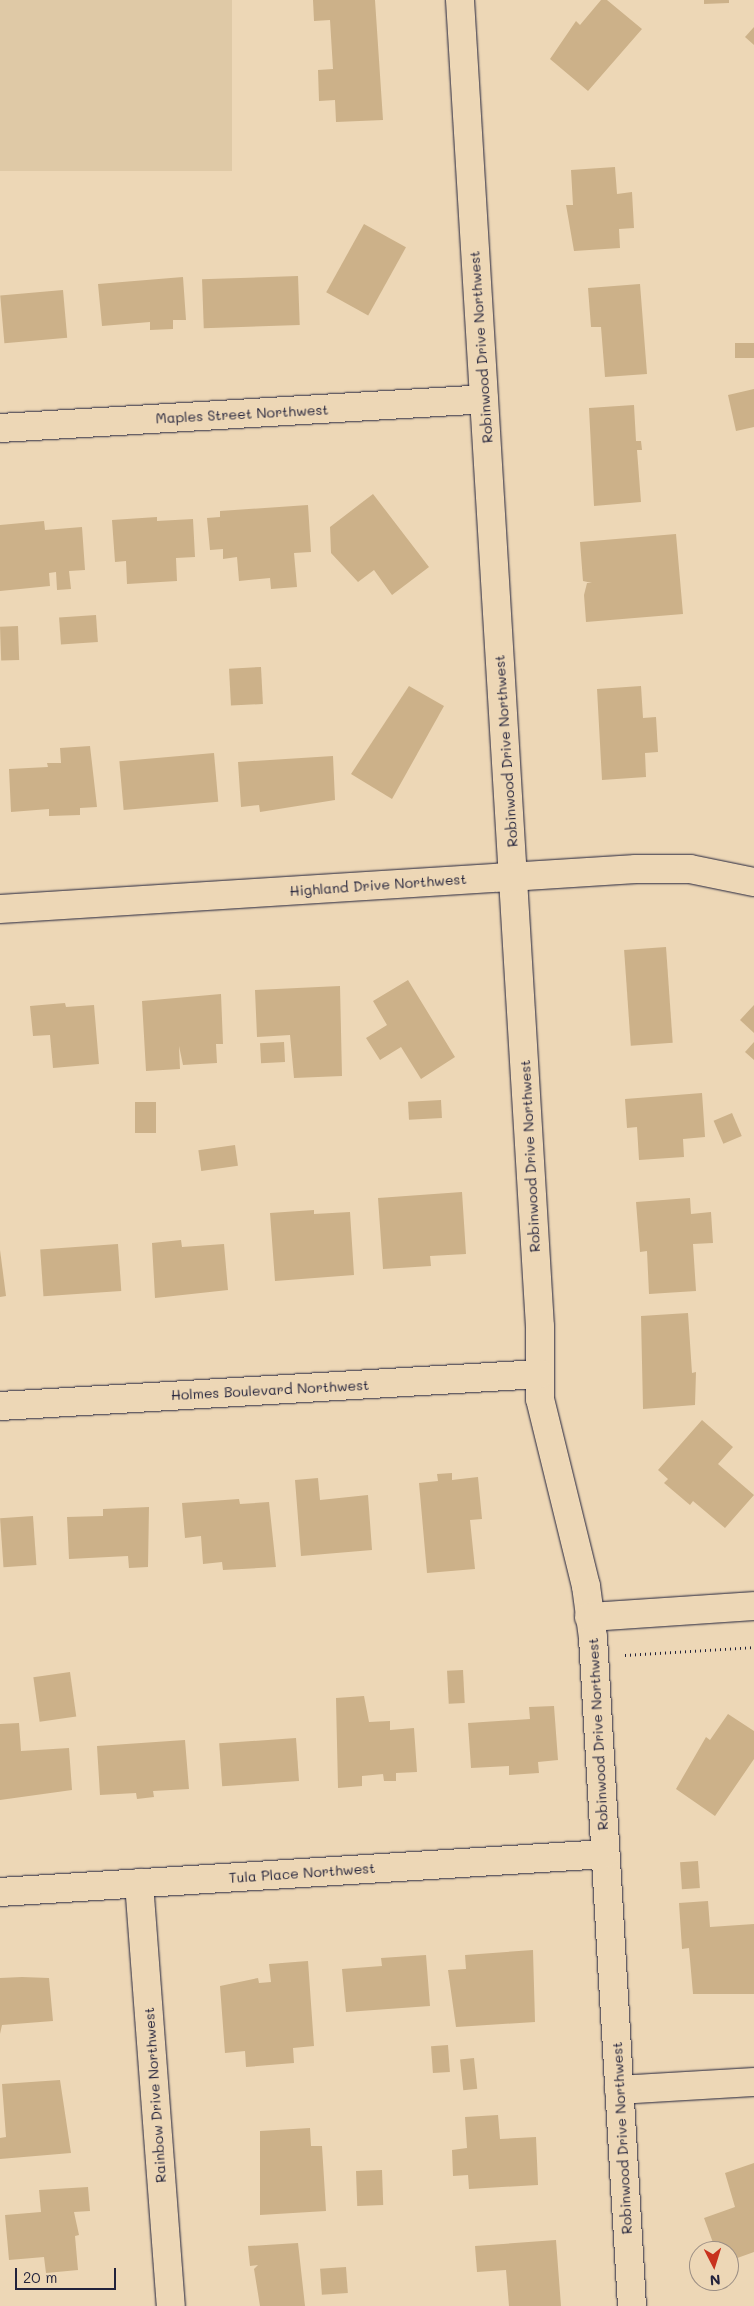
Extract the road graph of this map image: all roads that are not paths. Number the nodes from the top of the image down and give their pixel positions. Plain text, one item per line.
1 (460, 0) edge
2 (484, 399) junction
3 (0, 428) edge
4 (514, 877) junction
5 (754, 882) edge
6 (0, 909) edge
7 (540, 1374) junction
8 (0, 1406) edge
9 (754, 1606) edge
10 (588, 1617) junction
11 (605, 1854) junction
12 (139, 1883) junction
13 (0, 1892) edge
14 (754, 2082) edge
15 (619, 2090) junction
16 (171, 2306) edge
17 (632, 2306) edge

1 - 2 street, Robinwood Drive Northwest
2 - 3 street, Maples Street Northwest
2 - 4 street, Robinwood Drive Northwest
4 - 5 street, Highland Drive Northwest
4 - 6 street, Highland Drive Northwest
4 - 7 street, Robinwood Drive Northwest
7 - 8 street, Holmes Boulevard Northwest
7 - 10 street, Robinwood Drive Northwest
9 - 10 street
10 - 11 street, Robinwood Drive Northwest
11 - 12 street, Tula Place Northwest
11 - 15 street, Robinwood Drive Northwest
12 - 13 street, Tula Place Northwest
12 - 16 street, Rainbow Drive Northwest
14 - 15 street
15 - 17 street, Robinwood Drive Northwest

